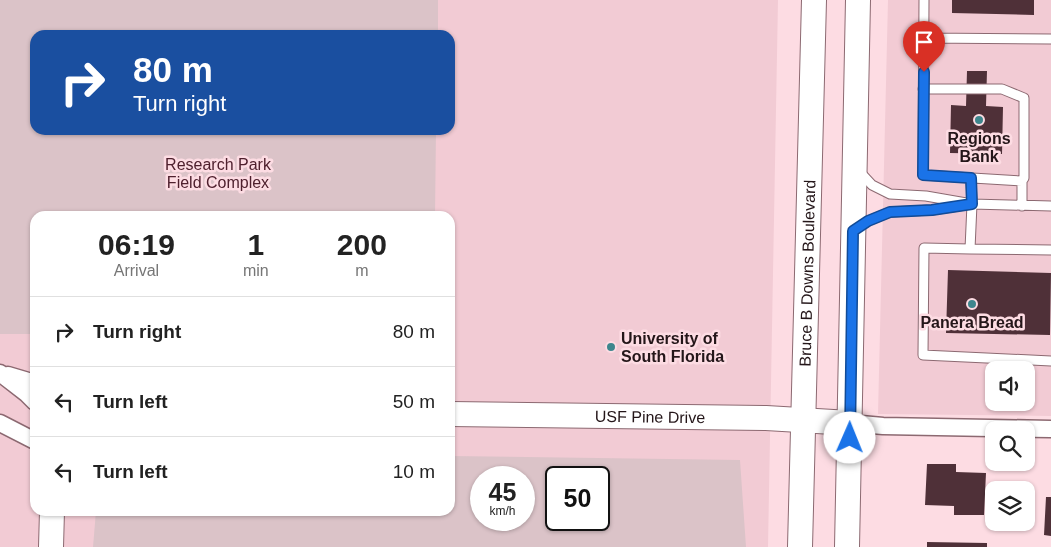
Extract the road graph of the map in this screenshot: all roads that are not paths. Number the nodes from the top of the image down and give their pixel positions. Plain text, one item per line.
1 (814, 0) edge
2 (858, 0) edge
3 (924, 0) edge
4 (924, 38) junction
5 (1051, 39) edge
6 (923, 89) junction
7 (855, 167) junction
8 (971, 178) junction
9 (1022, 181) junction
10 (972, 204) junction
11 (1022, 206) junction
12 (1051, 206) edge
13 (853, 231) junction
14 (970, 249) junction
15 (1051, 250) edge
16 (1051, 361) edge
17 (0, 373) edge
18 (30, 382) edge
19 (30, 397) edge
20 (455, 414) edge
21 (802, 421) junction
22 (0, 423) edge
23 (850, 424) junction
24 (1051, 429) edge
25 (30, 438) edge
26 (52, 516) edge
27 (51, 547) edge
28 (800, 547) edge
29 (847, 547) edge

1 - 21 main road, Bruce B Downs Boulevard
2 - 7 main road
3 - 4 lane
4 - 5 lane
4 - 6 lane
6 - 8 lane
6 - 9 lane
7 - 10 lane
7 - 13 main road
8 - 9 lane
8 - 10 lane
9 - 11 lane
10 - 11 lane
10 - 13 lane
10 - 14 lane
11 - 12 lane
13 - 23 main road
14 - 15 lane
14 - 16 lane
17 - 18 street
17 - 19 street
20 - 21 main road, USF Pine Drive
21 - 23 main road, USF Pine Drive
21 - 28 main road, Bruce B Downs Boulevard
22 - 25 street
23 - 24 street
23 - 29 main road
26 - 27 main road

